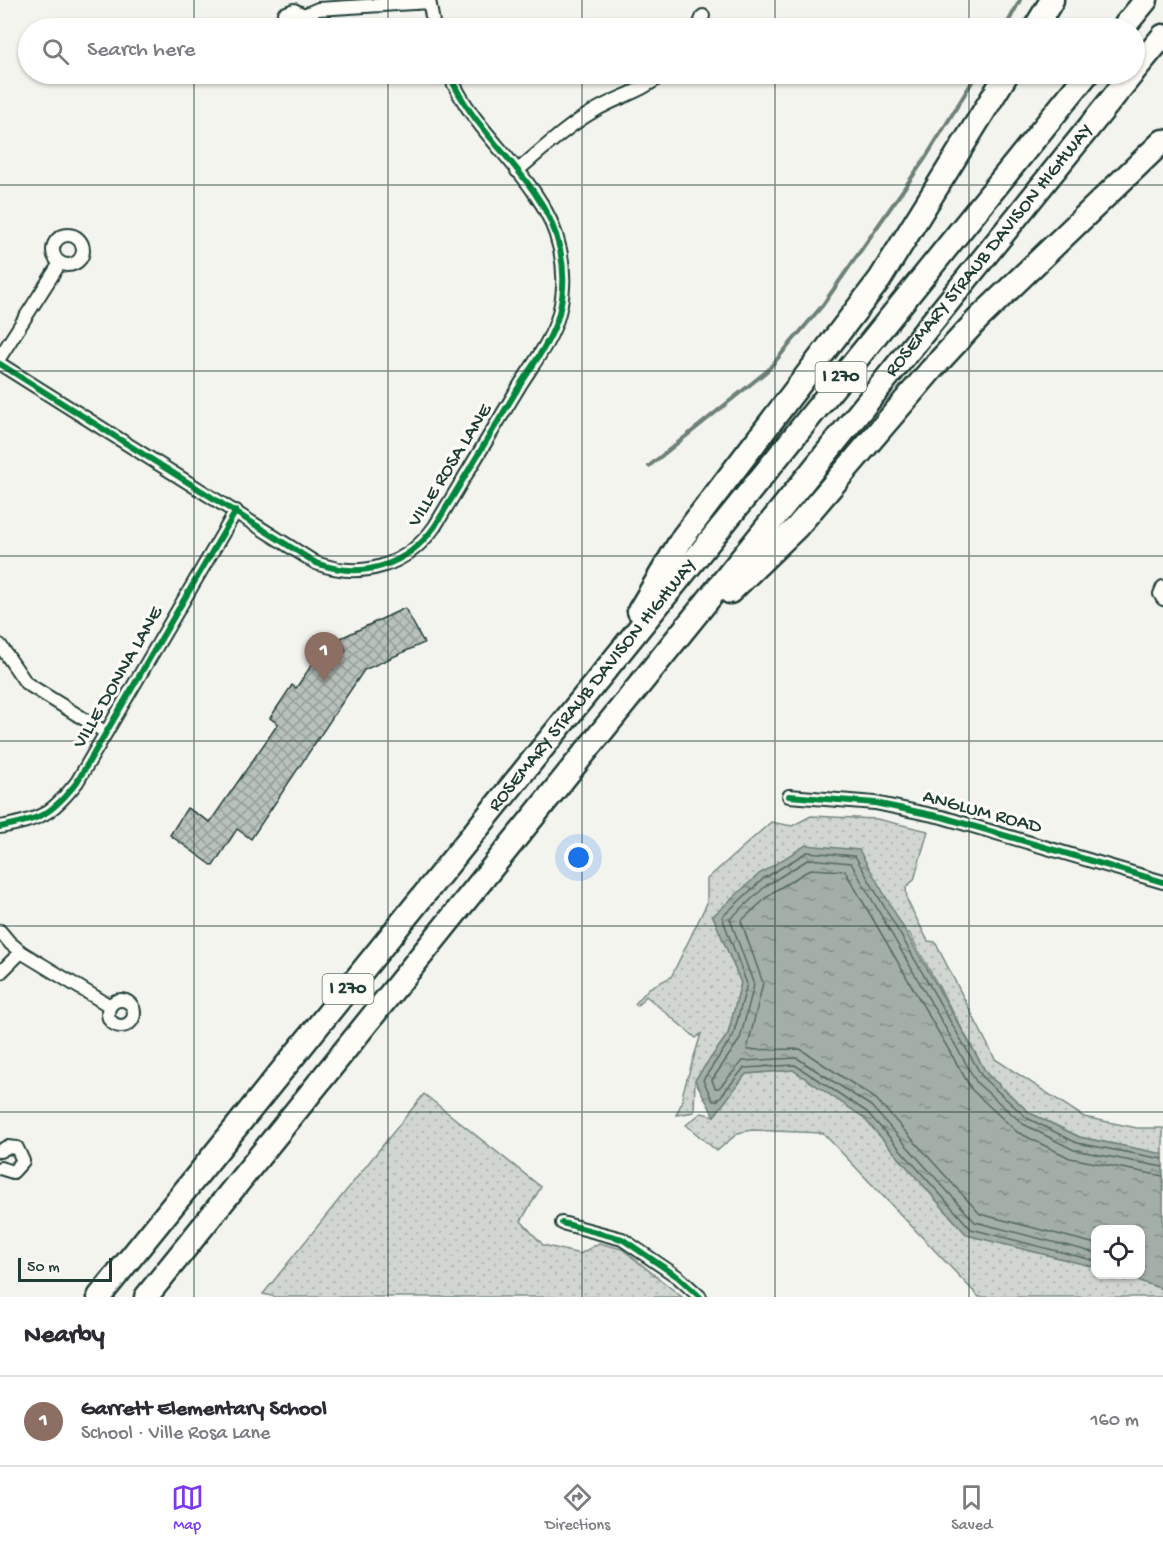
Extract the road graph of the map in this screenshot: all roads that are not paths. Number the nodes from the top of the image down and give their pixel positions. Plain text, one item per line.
1 (1052, 0) edge
2 (1146, 0) edge
3 (429, 1) edge
4 (304, 15) junction
5 (281, 18) edge
6 (305, 18) edge
7 (432, 18) edge
8 (1041, 18) edge
9 (1131, 18) edge
10 (1163, 36) edge
11 (1145, 58) edge
12 (455, 84) edge
13 (649, 84) edge
14 (1002, 84) edge
15 (1079, 84) edge
16 (1123, 84) edge
17 (1163, 141) edge
18 (517, 171) junction
19 (60, 263) dead end
20 (0, 357) edge
21 (0, 364) edge
22 (236, 511) junction
23 (1163, 587) edge
24 (1163, 599) edge
25 (0, 645) edge
26 (660, 660) junction
27 (597, 682) junction
28 (105, 732) junction
29 (789, 796) dead end
30 (0, 827) edge
31 (1163, 882) edge
32 (0, 931) edge
33 (21, 952) junction
34 (0, 973) edge
35 (110, 1006) dead end
36 (0, 1151) edge
37 (0, 1168) edge
38 (562, 1223) dead end
39 (99, 1297) edge
40 (146, 1297) edge
41 (700, 1297) edge

1 - 8 highway
2 - 9 highway
3 - 4 street
3 - 7 street
4 - 5 street
4 - 6 street
10 - 11 highway, ROSEMARY STRAUB DAVISON HIGHWAY / I 270
12 - 18 street, VILLE ROSA LANE
13 - 18 street
14 - 27 highway
15 - 27 highway, ROSEMARY STRAUB DAVISON HIGHWAY / I 270
16 - 26 highway, ROSEMARY STRAUB DAVISON HIGHWAY / I 270
17 - 26 highway
18 - 22 street, VILLE ROSA LANE
19 - 20 street
21 - 22 street, VILLE ROSA LANE
22 - 28 street, VILLE DONNA LANE
23 - 24 street
25 - 28 street
26 - 40 highway, ROSEMARY STRAUB DAVISON HIGHWAY / I 270
27 - 39 highway, ROSEMARY STRAUB DAVISON HIGHWAY / I 270
28 - 30 street, VILLE DONNA LANE
29 - 31 street, ANGLUM ROAD
32 - 33 street
33 - 34 street
33 - 35 street
36 - 37 street
38 - 41 street

